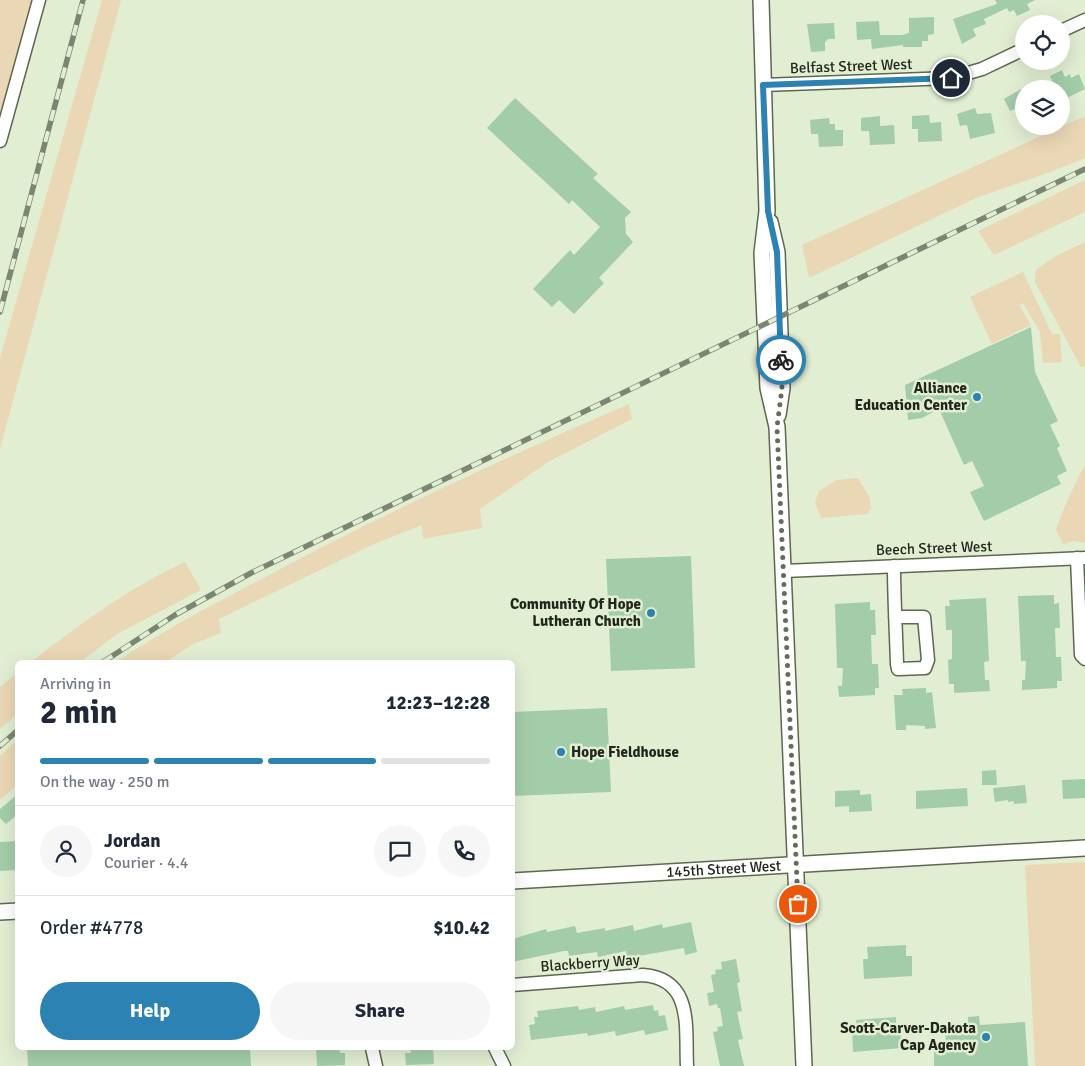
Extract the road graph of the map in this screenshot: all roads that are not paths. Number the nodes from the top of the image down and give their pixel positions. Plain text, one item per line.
1 (39, 0) edge
2 (761, 0) edge
3 (1085, 20) edge
4 (1070, 27) edge
5 (1015, 53) edge
6 (763, 85) junction
7 (0, 141) edge
8 (1081, 558) edge
9 (894, 566) junction
10 (784, 571) junction
11 (1082, 610) edge
12 (895, 617) junction
13 (1085, 659) edge
14 (1085, 848) edge
15 (796, 866) junction
16 (515, 881) edge
17 (15, 911) edge
18 (0, 912) edge
19 (515, 985) edge
20 (372, 1050) edge
21 (496, 1050) edge
22 (376, 1066) edge
23 (504, 1066) edge
24 (687, 1066) edge
25 (804, 1066) edge

1 - 7 street
2 - 6 street
3 - 4 street
5 - 6 street, Belfast Street West
6 - 10 street
8 - 9 street, Beech Street West
8 - 11 street
9 - 10 street, Beech Street West
9 - 12 street
10 - 15 street
11 - 13 street
12 - 12 street
14 - 15 street, 145th Street West
15 - 16 street, 145th Street West
15 - 25 street
17 - 18 street
19 - 24 street, Blackberry Way
20 - 22 street
21 - 23 street

